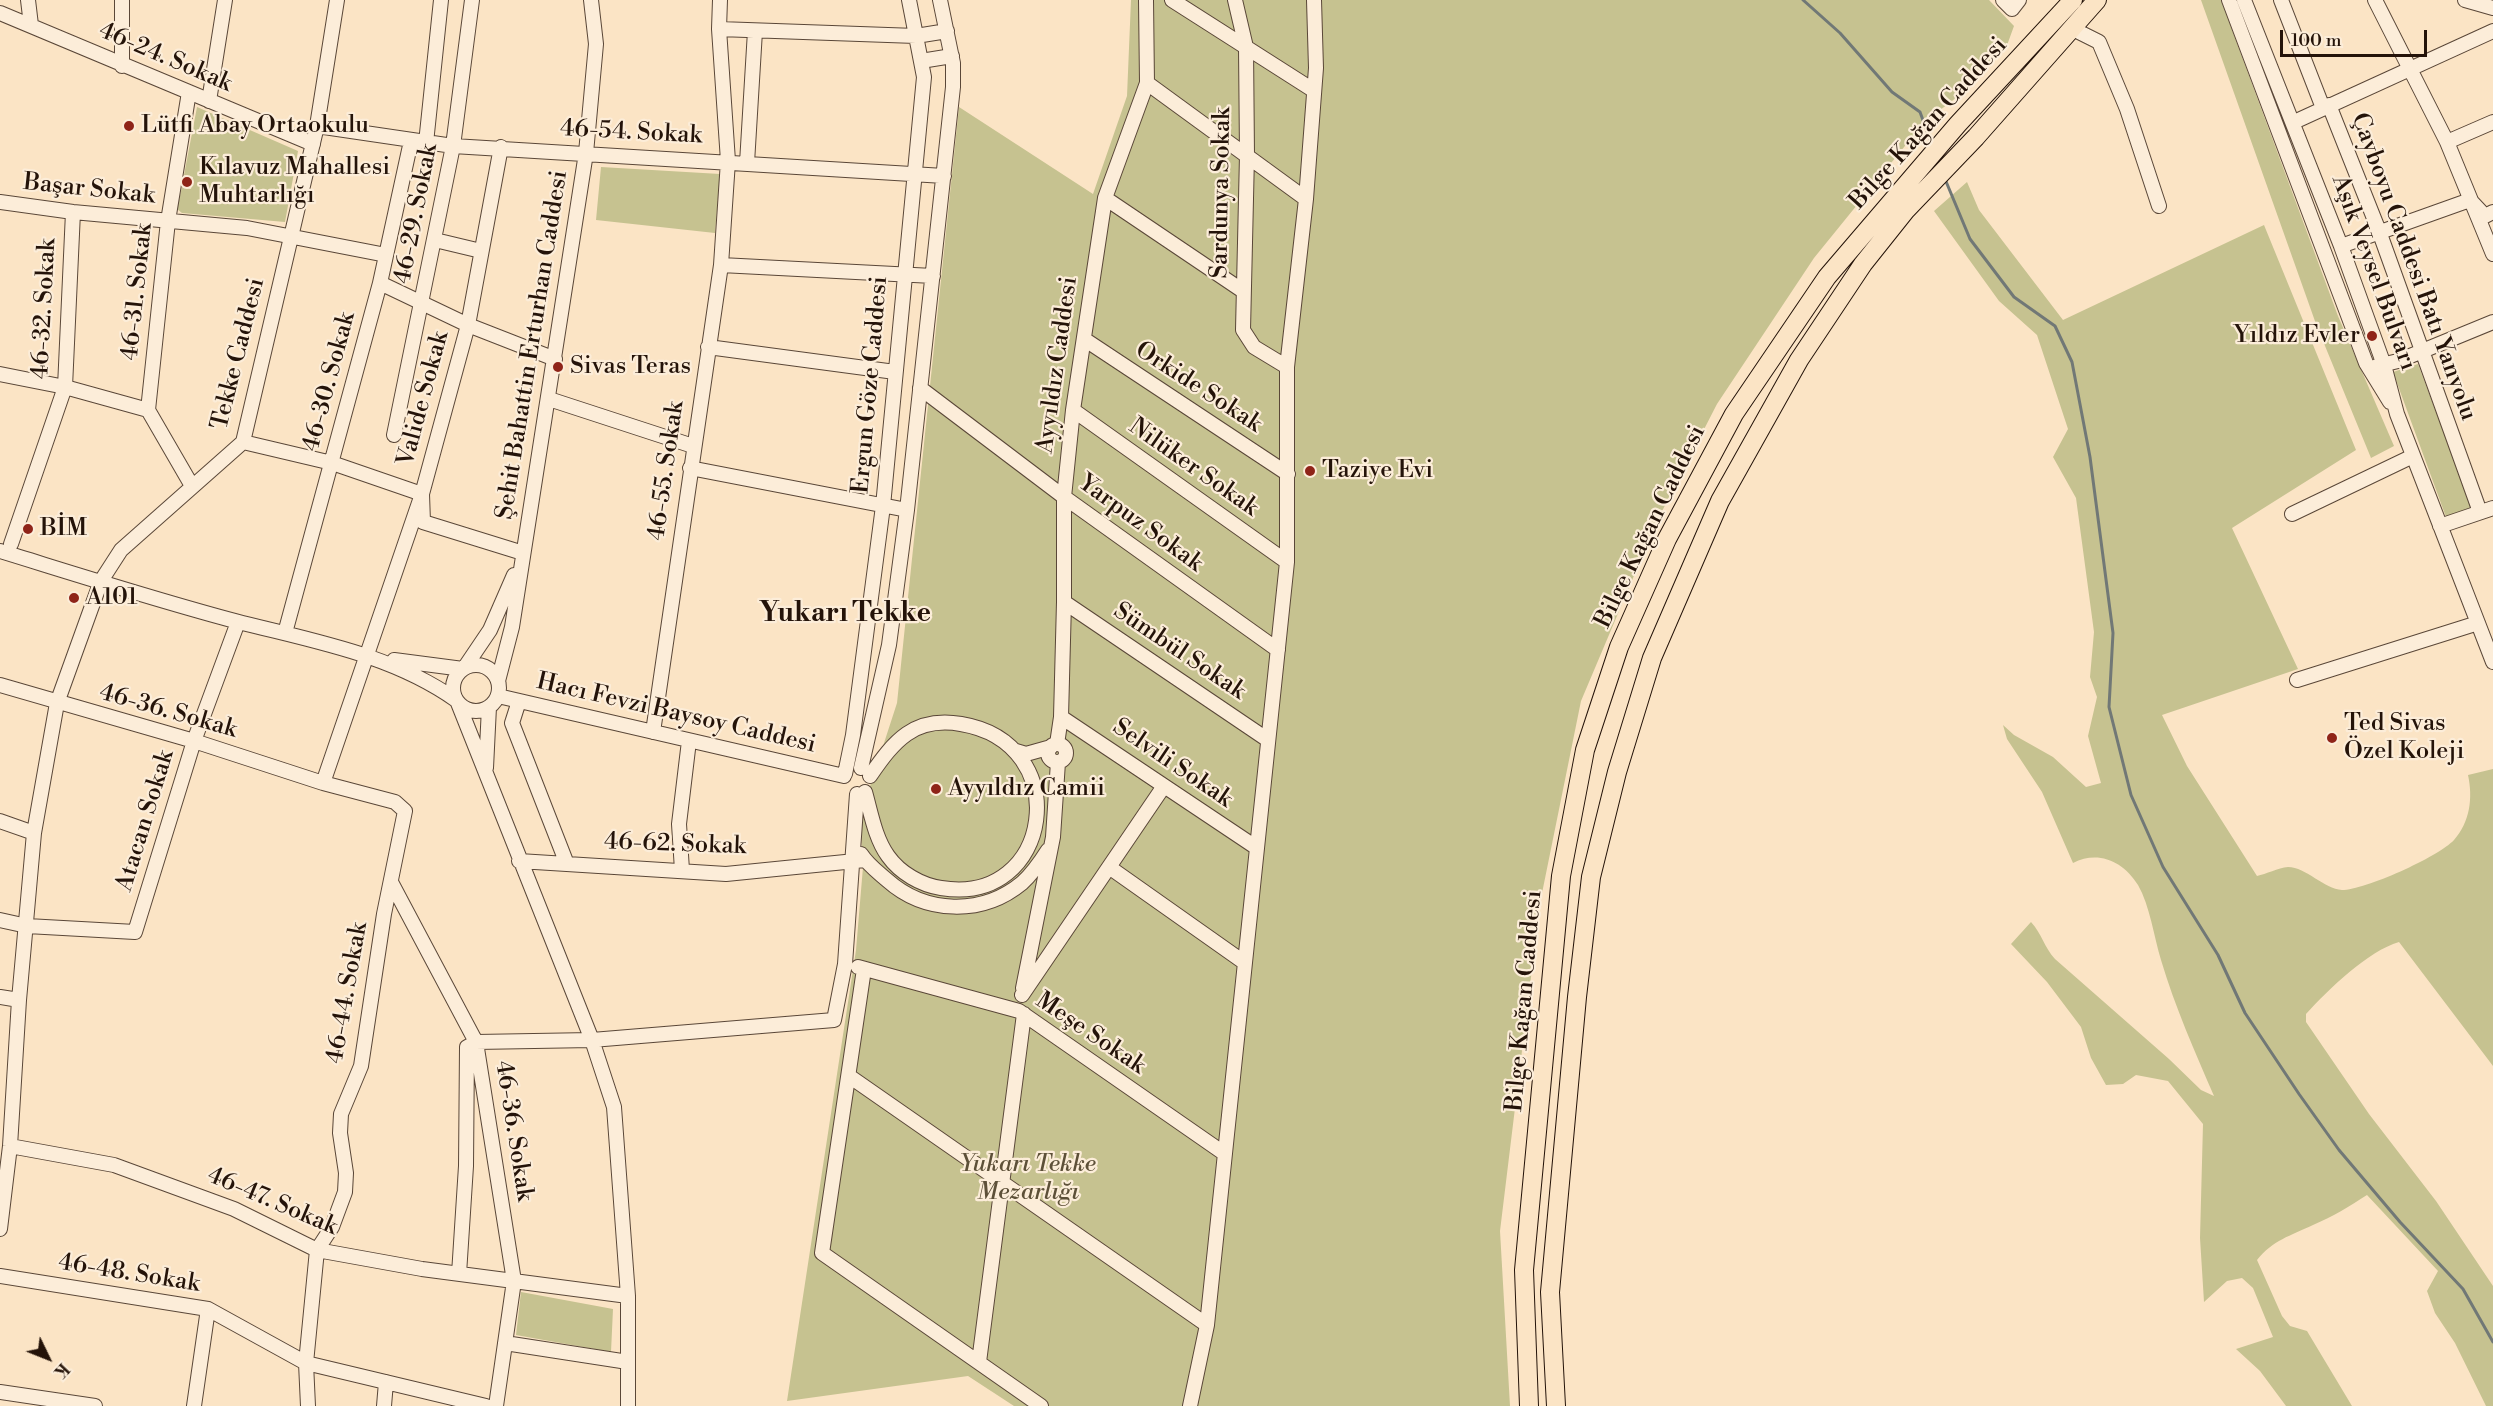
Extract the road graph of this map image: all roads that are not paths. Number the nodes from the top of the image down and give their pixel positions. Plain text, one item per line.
1 (28, 0) edge
2 (122, 0) edge
3 (225, 0) edge
4 (336, 0) edge
5 (441, 0) edge
6 (472, 0) edge
7 (591, 0) edge
8 (720, 0) edge
9 (909, 0) edge
10 (940, 0) edge
11 (1146, 0) edge
12 (1172, 0) edge
13 (1235, 0) edge
14 (1314, 0) edge
15 (2073, 0) edge
16 (2097, 0) edge
17 (2229, 0) edge
18 (2244, 0) edge
19 (2282, 0) edge
20 (2375, 0) edge
21 (2464, 0) edge
22 (2493, 8) edge
23 (1, 18) edge
24 (31, 25) junction
25 (2071, 28) junction
26 (719, 29) junction
27 (755, 31) junction
28 (947, 31) junction
29 (2493, 31) edge
30 (916, 36) junction
31 (1246, 47) junction
32 (952, 56) junction
33 (921, 61) junction
34 (122, 66) junction
35 (2407, 68) junction
36 (1147, 83) junction
37 (1313, 90) junction
38 (189, 93) junction
39 (209, 101) junction
40 (2326, 106) junction
41 (2294, 122) junction
42 (2493, 122) edge
43 (317, 126) junction
44 (411, 141) junction
45 (2447, 142) junction
46 (426, 143) junction
47 (313, 144) junction
48 (453, 146) junction
49 (501, 147) junction
50 (586, 153) junction
51 (1247, 155) junction
52 (728, 161) junction
53 (747, 163) junction
54 (914, 173) junction
55 (944, 176) junction
56 (1916, 186) junction
57 (1105, 198) junction
58 (1306, 199) junction
59 (2470, 200) junction
60 (0, 202) edge
61 (2159, 206) dead end
62 (73, 212) junction
63 (2493, 212) edge
64 (168, 221) junction
65 (2379, 231) junction
66 (291, 236) junction
67 (435, 240) junction
68 (2341, 246) junction
69 (481, 251) junction
70 (2493, 254) edge
71 (386, 255) junction
72 (721, 265) junction
73 (904, 276) junction
74 (933, 276) junction
75 (380, 283) junction
76 (1243, 291) junction
77 (423, 302) junction
78 (2493, 322) edge
79 (468, 325) junction
80 (1083, 339) junction
81 (708, 347) junction
82 (2421, 352) junction
83 (555, 359) junction
84 (2384, 364) junction
85 (1287, 366) junction
86 (2369, 369) junction
87 (895, 372) junction
88 (0, 374) edge
89 (65, 387) junction
90 (920, 388) junction
91 (549, 399) junction
92 (148, 410) junction
93 (1073, 410) junction
94 (2397, 414) junction
95 (394, 435) dead end
96 (243, 442) junction
97 (693, 446) junction
98 (2413, 456) junction
99 (332, 463) junction
100 (690, 468) junction
101 (1288, 474) junction
102 (192, 486) junction
103 (422, 494) junction
104 (1064, 497) junction
105 (883, 506) junction
106 (907, 510) junction
107 (2489, 512) edge
108 (2292, 514) dead end
109 (2440, 526) junction
110 (4, 545) edge
111 (523, 553) junction
112 (1287, 562) junction
113 (101, 581) junction
114 (1064, 602) junction
115 (237, 622) junction
116 (2478, 623) junction
117 (285, 633) junction
118 (866, 640) junction
119 (889, 645) junction
120 (1278, 650) junction
121 (368, 656) junction
122 (2493, 662) edge
123 (862, 665) junction
124 (464, 668) junction
125 (884, 668) junction
126 (2297, 680) dead end
127 (498, 681) junction
128 (0, 685) edge
129 (519, 701) junction
130 (457, 702) junction
131 (493, 702) junction
132 (57, 703) junction
133 (1061, 717) junction
134 (653, 732) junction
135 (1268, 740) junction
136 (194, 741) junction
137 (689, 741) junction
138 (1016, 751) junction
139 (1053, 752) junction
140 (865, 772) junction
141 (1030, 772) junction
142 (845, 775) junction
143 (486, 776) junction
144 (323, 783) junction
145 (1164, 786) junction
146 (861, 793) junction
147 (0, 821) edge
148 (34, 833) junction
149 (1051, 846) junction
150 (1257, 848) junction
151 (519, 861) junction
152 (858, 861) junction
153 (567, 864) junction
154 (1109, 867) junction
155 (682, 870) junction
156 (391, 882) junction
157 (0, 920) edge
158 (27, 926) junction
159 (1245, 963) junction
160 (845, 964) junction
161 (864, 969) junction
162 (1022, 995) junction
163 (0, 997) edge
164 (19, 1000) junction
165 (1021, 1013) junction
166 (592, 1040) junction
167 (476, 1041) junction
168 (849, 1076) junction
169 (10, 1146) junction
170 (1225, 1154) junction
171 (1002, 1182) junction
172 (3, 1197) edge
173 (0, 1229) edge
174 (317, 1250) junction
175 (459, 1274) junction
176 (0, 1276) edge
177 (514, 1281) junction
178 (627, 1296) junction
179 (208, 1310) junction
180 (1207, 1325) junction
181 (505, 1343) junction
182 (628, 1362) junction
183 (978, 1362) junction
184 (306, 1363) junction
185 (386, 1382) junction
186 (0, 1392) edge
187 (95, 1406) edge
188 (194, 1406) edge
189 (308, 1406) edge
190 (384, 1406) edge
191 (486, 1406) edge
192 (496, 1406) edge
193 (628, 1406) edge
194 (1041, 1406) edge
195 (1190, 1406) edge
196 (1529, 1406) edge
197 (1556, 1406) edge

1 - 24 street
2 - 34 street
3 - 39 street
4 - 43 street, Tekke Caddesi
5 - 46 street, 46-29. Sokak
6 - 48 street, 46-29. Sokak
7 - 50 street, Şehit Bahattin Erturhan Caddesi
8 - 26 street, 46-55. Sokak
9 - 30 street, Ergun Göze Caddesi
10 - 28 street, Ergun Göze Caddesi
11 - 36 street, Ayyıldız Caddesi
12 - 31 street
13 - 31 street, Sardunya Sokak
14 - 37 street
15 - 56 main road, Bilge Kağan Caddesi
16 - 25 main road, Bilge Kağan Caddesi
17 - 86 street, Aşık Veysel Bulvarı
18 - 41 street, Aşık Veysel Bulvarı
19 - 40 street, Çayboyu Caddesi Batı Yanyolu
20 - 35 street
21 - 22 street
23 - 24 street, 46-24. Sokak
24 - 34 street, 46-24. Sokak
25 - 56 main road, Bilge Kağan Caddesi
25 - 61 street
26 - 27 street
26 - 52 street, 46-55. Sokak
27 - 30 street
27 - 53 street
28 - 30 street
28 - 32 street, Ergun Göze Caddesi
29 - 35 street
30 - 33 street, Ergun Göze Caddesi
31 - 37 street
31 - 51 street, Sardunya Sokak
32 - 33 street
32 - 55 street, Ergun Göze Caddesi
33 - 54 street, Ergun Göze Caddesi
34 - 38 street, 46-24. Sokak
35 - 40 street
35 - 45 street
36 - 51 street
36 - 57 street, Ayyıldız Caddesi
37 - 58 street
38 - 39 street, 46-24. Sokak
38 - 64 street, 46-31. Sokak
39 - 47 street, 46-24. Sokak
40 - 41 street
40 - 65 street, Çayboyu Caddesi Batı Yanyolu
41 - 68 street, Aşık Veysel Bulvarı
42 - 45 street
43 - 44 street, 46-54. Sokak
43 - 47 street, Tekke Caddesi
44 - 46 street, 46-54. Sokak
44 - 71 street, 46-30. Sokak
45 - 59 street
46 - 48 street, 46-54. Sokak
47 - 66 street, Tekke Caddesi
48 - 49 street, 46-54. Sokak
48 - 67 street, 46-29. Sokak
49 - 50 street, 46-54. Sokak
49 - 69 street, Valide Sokak
50 - 52 street, 46-54. Sokak
50 - 83 street, Şehit Bahattin Erturhan Caddesi
51 - 58 street
51 - 76 street, Sardunya Sokak
52 - 53 street, 46-54. Sokak
52 - 72 street, 46-55. Sokak
53 - 54 street, 46-54. Sokak
54 - 55 street, 46-54. Sokak
54 - 73 street, Ergun Göze Caddesi
55 - 74 street, Ergun Göze Caddesi
56 - 196 main road, Bilge Kağan Caddesi
56 - 197 main road, Bilge Kağan Caddesi
57 - 76 street
57 - 80 street, Ayyıldız Caddesi
58 - 85 street
59 - 63 street
59 - 65 street
59 - 70 street
60 - 62 street, Başar Sokak
62 - 64 street, Başar Sokak
62 - 89 street, 46-32. Sokak
64 - 66 street, Başar Sokak
64 - 92 street, 46-31. Sokak
65 - 68 street
65 - 82 street, Çayboyu Caddesi Batı Yanyolu
66 - 71 street, Başar Sokak
66 - 96 street, Tekke Caddesi
67 - 69 street
67 - 77 street, 46-29. Sokak
68 - 84 street, Aşık Veysel Bulvarı
69 - 79 street, Valide Sokak
71 - 75 street, 46-30. Sokak
72 - 73 street
72 - 81 street, 46-55. Sokak
73 - 74 street
73 - 87 street, Ergun Göze Caddesi
74 - 90 street, Ergun Göze Caddesi
75 - 77 street
75 - 99 street, 46-30. Sokak
76 - 85 street, Sardunya Sokak
77 - 79 street
77 - 95 street, 46-29. Sokak
78 - 82 street
79 - 83 street
79 - 103 street, Valide Sokak
80 - 93 street, Ayyıldız Caddesi
80 - 101 street, Orkide Sokak
81 - 87 street
81 - 97 street, 46-55. Sokak
82 - 84 street
82 - 107 street, Çayboyu Caddesi Batı Yanyolu
83 - 91 street, Şehit Bahattin Erturhan Caddesi
84 - 86 street
84 - 94 street, Aşık Veysel Bulvarı
85 - 101 street
86 - 94 street, Aşık Veysel Bulvarı
87 - 105 street, Ergun Göze Caddesi
88 - 89 street
89 - 92 street
89 - 110 street, 46-32. Sokak
90 - 104 street, Yarpuz Sokak
90 - 106 street, Ergun Göze Caddesi
91 - 97 street
91 - 111 street, Şehit Bahattin Erturhan Caddesi
92 - 102 street
93 - 104 street, Ayyıldız Caddesi
93 - 112 street, Nilüker Sokak
94 - 98 street
96 - 99 street
96 - 102 street, Tekke Caddesi
97 - 100 street, 46-55. Sokak
98 - 108 street
98 - 109 street
99 - 103 street
99 - 117 street, 46-30. Sokak
100 - 105 street
100 - 134 street, 46-55. Sokak
101 - 112 street
102 - 113 street, Tekke Caddesi
103 - 111 street
103 - 121 street, Valide Sokak
104 - 114 street, Ayyıldız Caddesi
104 - 120 street, Yarpuz Sokak
105 - 106 street
105 - 118 street, Ergun Göze Caddesi
106 - 119 street, Ergun Göze Caddesi
107 - 109 street
109 - 116 street
110 - 113 street
111 - 124 street, Şehit Bahattin Erturhan Caddesi
111 - 127 street, Şehit Bahattin Erturhan Caddesi
112 - 120 street
113 - 115 street
113 - 132 street, Tekke Caddesi
114 - 133 street, Ayyıldız Caddesi
114 - 135 street, Sümbül Sokak
115 - 117 street
115 - 136 street, Atacan Sokak
116 - 122 street
116 - 126 street
117 - 121 street
118 - 119 street
118 - 123 street, Ergun Göze Caddesi
119 - 125 street, Ergun Göze Caddesi
120 - 135 street
121 - 124 street
121 - 130 street
121 - 144 street, Valide Sokak
123 - 125 street
123 - 142 street, Ergun Göze Caddesi
124 - 127 street
124 - 130 street
125 - 140 street, Ergun Göze Caddesi
127 - 131 street
128 - 132 street, 46-36. Sokak
129 - 131 street, Hacı Fevzi Baysoy Caddesi
129 - 134 street, Hacı Fevzi Baysoy Caddesi
129 - 153 street
130 - 131 street
130 - 143 street
131 - 143 street
132 - 136 street, 46-36. Sokak
132 - 148 street, Tekke Caddesi
133 - 139 street, Ayyıldız Caddesi
133 - 145 street, Selvili Sokak
134 - 137 street, Hacı Fevzi Baysoy Caddesi
135 - 150 street
136 - 144 street, 46-36. Sokak
136 - 158 street, Atacan Sokak
137 - 142 street, Hacı Fevzi Baysoy Caddesi
137 - 155 street
138 - 139 street
138 - 140 street
138 - 141 street
139 - 141 street
139 - 149 street, Ayyıldız Caddesi
140 - 142 street
140 - 146 street
141 - 146 street
142 - 146 street
143 - 151 street
144 - 156 street, 46-44. Sokak
145 - 150 street, Selvili Sokak
145 - 154 street
146 - 152 street
147 - 148 street
148 - 158 street, Tekke Caddesi
149 - 152 street
149 - 162 street, Ayyıldız Caddesi
150 - 159 street
151 - 153 street, 46-62. Sokak
151 - 166 street
152 - 155 street, 46-62. Sokak
152 - 160 street
153 - 155 street, 46-62. Sokak
154 - 159 street
154 - 162 street
156 - 167 street, 46-36. Sokak
156 - 174 street, 46-44. Sokak
157 - 158 street
158 - 164 street, Tekke Caddesi
159 - 170 street
160 - 161 street, Meşe Sokak
160 - 166 street
161 - 165 street, Meşe Sokak
161 - 168 street
162 - 165 street, Ayyıldız Caddesi
163 - 164 street
164 - 169 street, Tekke Caddesi
165 - 170 street, Meşe Sokak
165 - 171 street, Ayyıldız Caddesi
166 - 167 street
166 - 178 street
167 - 175 street
167 - 177 street, 46-36. Sokak
168 - 171 street
168 - 183 street
169 - 172 street, Tekke Caddesi
169 - 174 street, 46-47. Sokak
170 - 180 street
171 - 180 street
171 - 183 street, Ayyıldız Caddesi
172 - 173 street, Tekke Caddesi
174 - 175 street, 46-47. Sokak
174 - 184 street, 46-44. Sokak
175 - 177 street, 46-47. Sokak
176 - 179 street, 46-48. Sokak
177 - 178 street, 46-47. Sokak
177 - 181 street, 46-36. Sokak
178 - 182 street
179 - 184 street, 46-48. Sokak
179 - 188 street
180 - 195 street
181 - 182 street
181 - 192 street, 46-36. Sokak
182 - 193 street
183 - 194 street
184 - 185 street, 46-48. Sokak
184 - 189 street, 46-44. Sokak
185 - 190 street
185 - 191 street, 46-48. Sokak
186 - 187 street

